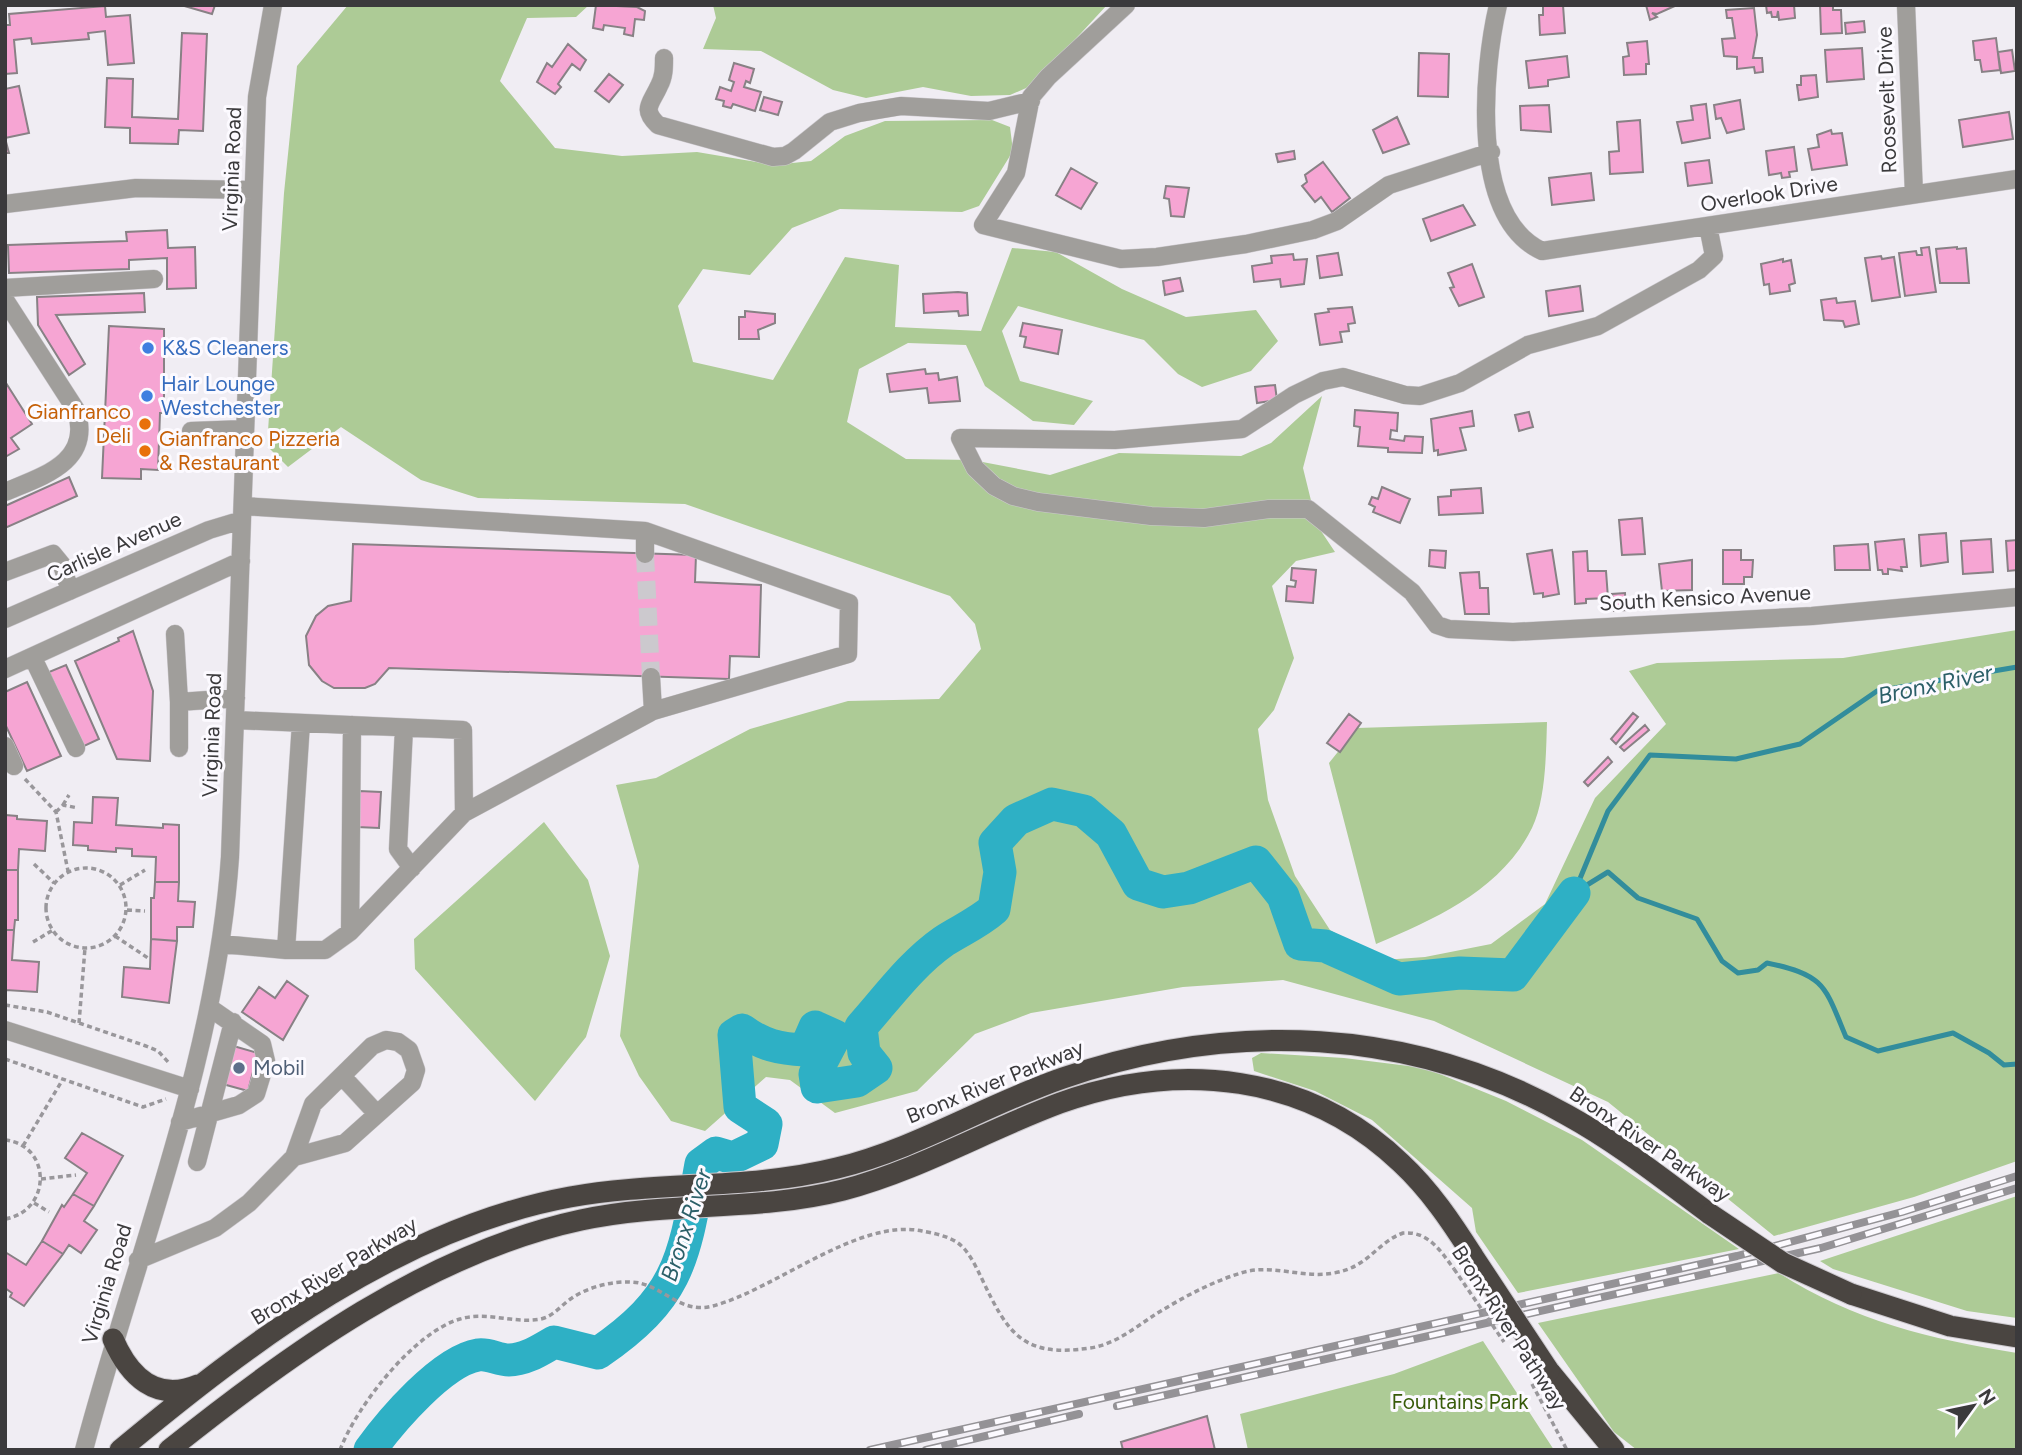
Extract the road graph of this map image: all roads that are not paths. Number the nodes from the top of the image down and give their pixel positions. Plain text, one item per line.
1 (273, 5) edge
2 (1126, 5) edge
3 (1498, 5) edge
4 (1906, 5) edge
5 (664, 58) dead end
6 (1031, 101) junction
7 (1490, 152) junction
8 (2017, 180) edge
9 (253, 190) junction
10 (1914, 194) junction
11 (5, 204) edge
12 (1708, 226) junction
13 (154, 279) dead end
14 (5, 288) edge
15 (5, 300) edge
16 (246, 429) junction
17 (191, 431) dead end
18 (5, 492) edge
19 (243, 513) junction
20 (645, 531) junction
21 (645, 554) tunnel mouth
22 (241, 561) junction
23 (5, 572) edge
24 (71, 591) junction
25 (2017, 597) edge
26 (5, 620) edge
27 (175, 634) dead end
28 (33, 658) junction
29 (5, 669) edge
30 (651, 677) tunnel mouth
31 (236, 698) junction
32 (179, 702) junction
33 (653, 711) junction
34 (235, 720) junction
35 (301, 723) junction
36 (352, 726) junction
37 (404, 728) junction
38 (5, 746) edge
39 (76, 748) dead end
40 (179, 748) dead end
41 (18, 771) road end
42 (464, 813) junction
43 (412, 868) junction
44 (350, 932) junction
45 (222, 944) junction
46 (286, 950) junction
47 (210, 1008) junction
48 (233, 1022) junction
49 (5, 1030) edge
50 (342, 1076) junction
51 (190, 1088) junction
52 (377, 1114) junction
53 (208, 1115) junction
54 (180, 1122) junction
55 (294, 1157) junction
56 (197, 1162) dead end
57 (138, 1260) junction
58 (2017, 1336) edge
59 (113, 1339) junction
60 (1555, 1378) junction
61 (206, 1382) junction
62 (84, 1450) edge
63 (120, 1450) edge
64 (169, 1450) edge
65 (1600, 1450) edge
66 (1614, 1450) edge

1 - 9 street, Virginia Road
2 - 6 street
3 - 7 street
4 - 10 street, Roosevelt Drive
5 - 6 street
6 - 7 street
7 - 12 street, Overlook Drive
8 - 10 street, Overlook Drive
9 - 11 street
9 - 16 street, Virginia Road
10 - 12 street, Overlook Drive
12 - 25 street, South Kensico Avenue
13 - 14 street
15 - 18 street
16 - 17 street
16 - 19 street, Virginia Road
19 - 20 street
19 - 22 street, Virginia Road
19 - 24 street, Carlisle Avenue
20 - 21 street
20 - 33 street
22 - 28 street
22 - 31 street, Virginia Road
23 - 24 street
24 - 26 street, Carlisle Avenue
27 - 32 street
28 - 29 street
28 - 39 street
30 - 33 street
31 - 32 street
31 - 34 street, Virginia Road
32 - 40 street
33 - 42 street
34 - 35 street
34 - 45 street, Virginia Road
35 - 36 street
35 - 46 street
36 - 37 street
36 - 44 street
37 - 42 street
37 - 43 street
38 - 41 street
42 - 43 street
43 - 44 street
44 - 46 street
45 - 46 street
45 - 47 street, Virginia Road
47 - 48 street
47 - 51 street, Virginia Road
48 - 53 street
48 - 53 street
49 - 51 street
50 - 52 street
50 - 52 street
50 - 55 street
51 - 54 street, Virginia Road
52 - 55 street
53 - 54 street
53 - 56 street
54 - 57 street, Virginia Road
55 - 57 street
57 - 59 street, Virginia Road
58 - 61 highway, Bronx River Parkway, bridge
59 - 61 highway
59 - 62 street, Virginia Road
60 - 64 highway, Bronx River Parkway, bridge
60 - 65 highway
60 - 66 highway, Bronx River Parkway
61 - 63 highway, Bronx River Parkway

